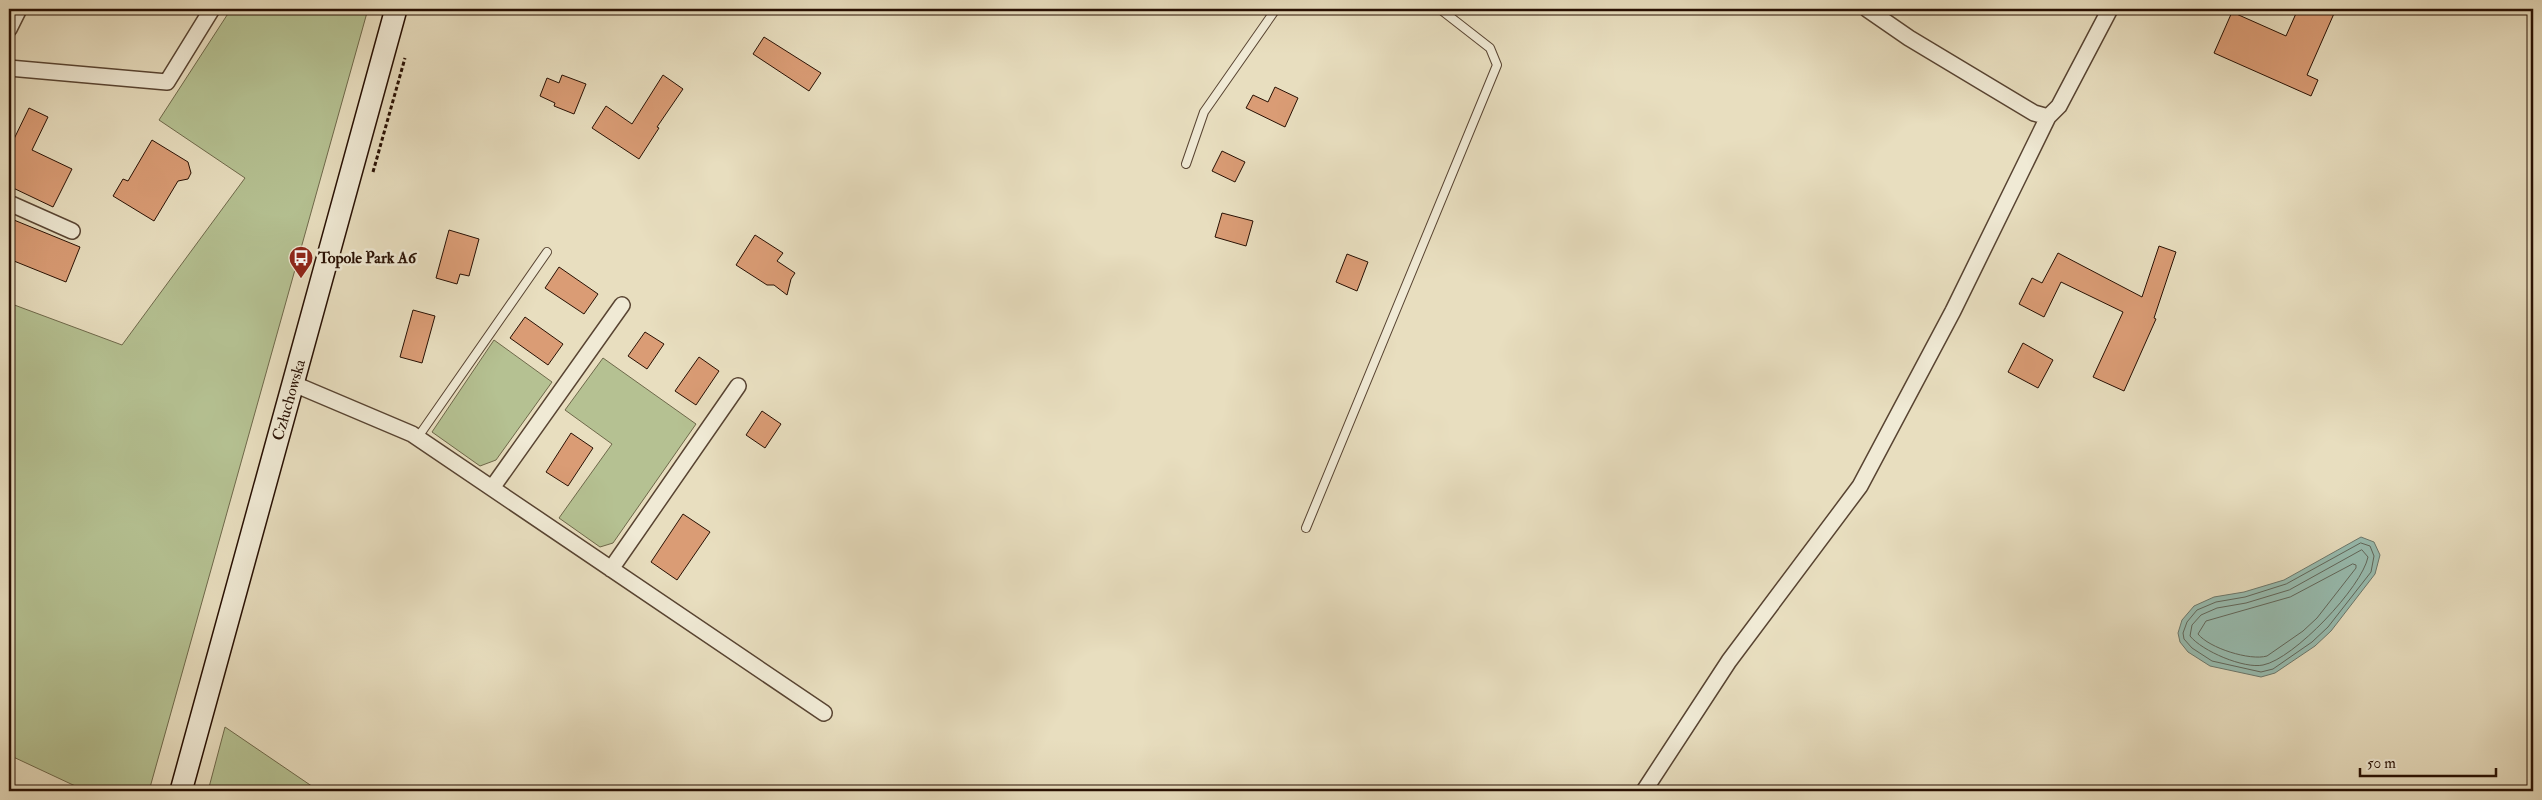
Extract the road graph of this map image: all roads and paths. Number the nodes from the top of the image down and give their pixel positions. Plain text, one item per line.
1 (19, 9) edge
2 (212, 9) edge
3 (396, 9) edge
4 (1276, 9) edge
5 (1440, 9) edge
6 (1867, 9) edge
7 (2110, 9) edge
8 (9, 29) edge
9 (9, 68) edge
10 (2048, 117) junction
11 (1186, 164) dead end
12 (9, 203) edge
13 (72, 230) dead end
14 (547, 252) dead end
15 (622, 305) dead end
16 (294, 384) junction
17 (738, 386) dead end
18 (418, 437) junction
19 (492, 488) junction
20 (1306, 528) dead end
21 (611, 569) junction
22 (824, 713) dead end
23 (181, 791) edge
24 (1644, 791) edge

1 - 8 street
2 - 9 street
3 - 16 main road, Człuchowska
4 - 11 lane
5 - 20 lane
6 - 10 street
7 - 10 street
10 - 24 street
12 - 13 street
14 - 18 lane
15 - 19 street
16 - 18 street
16 - 23 main road, Człuchowska
17 - 21 street
18 - 19 street
19 - 21 street
21 - 22 street

